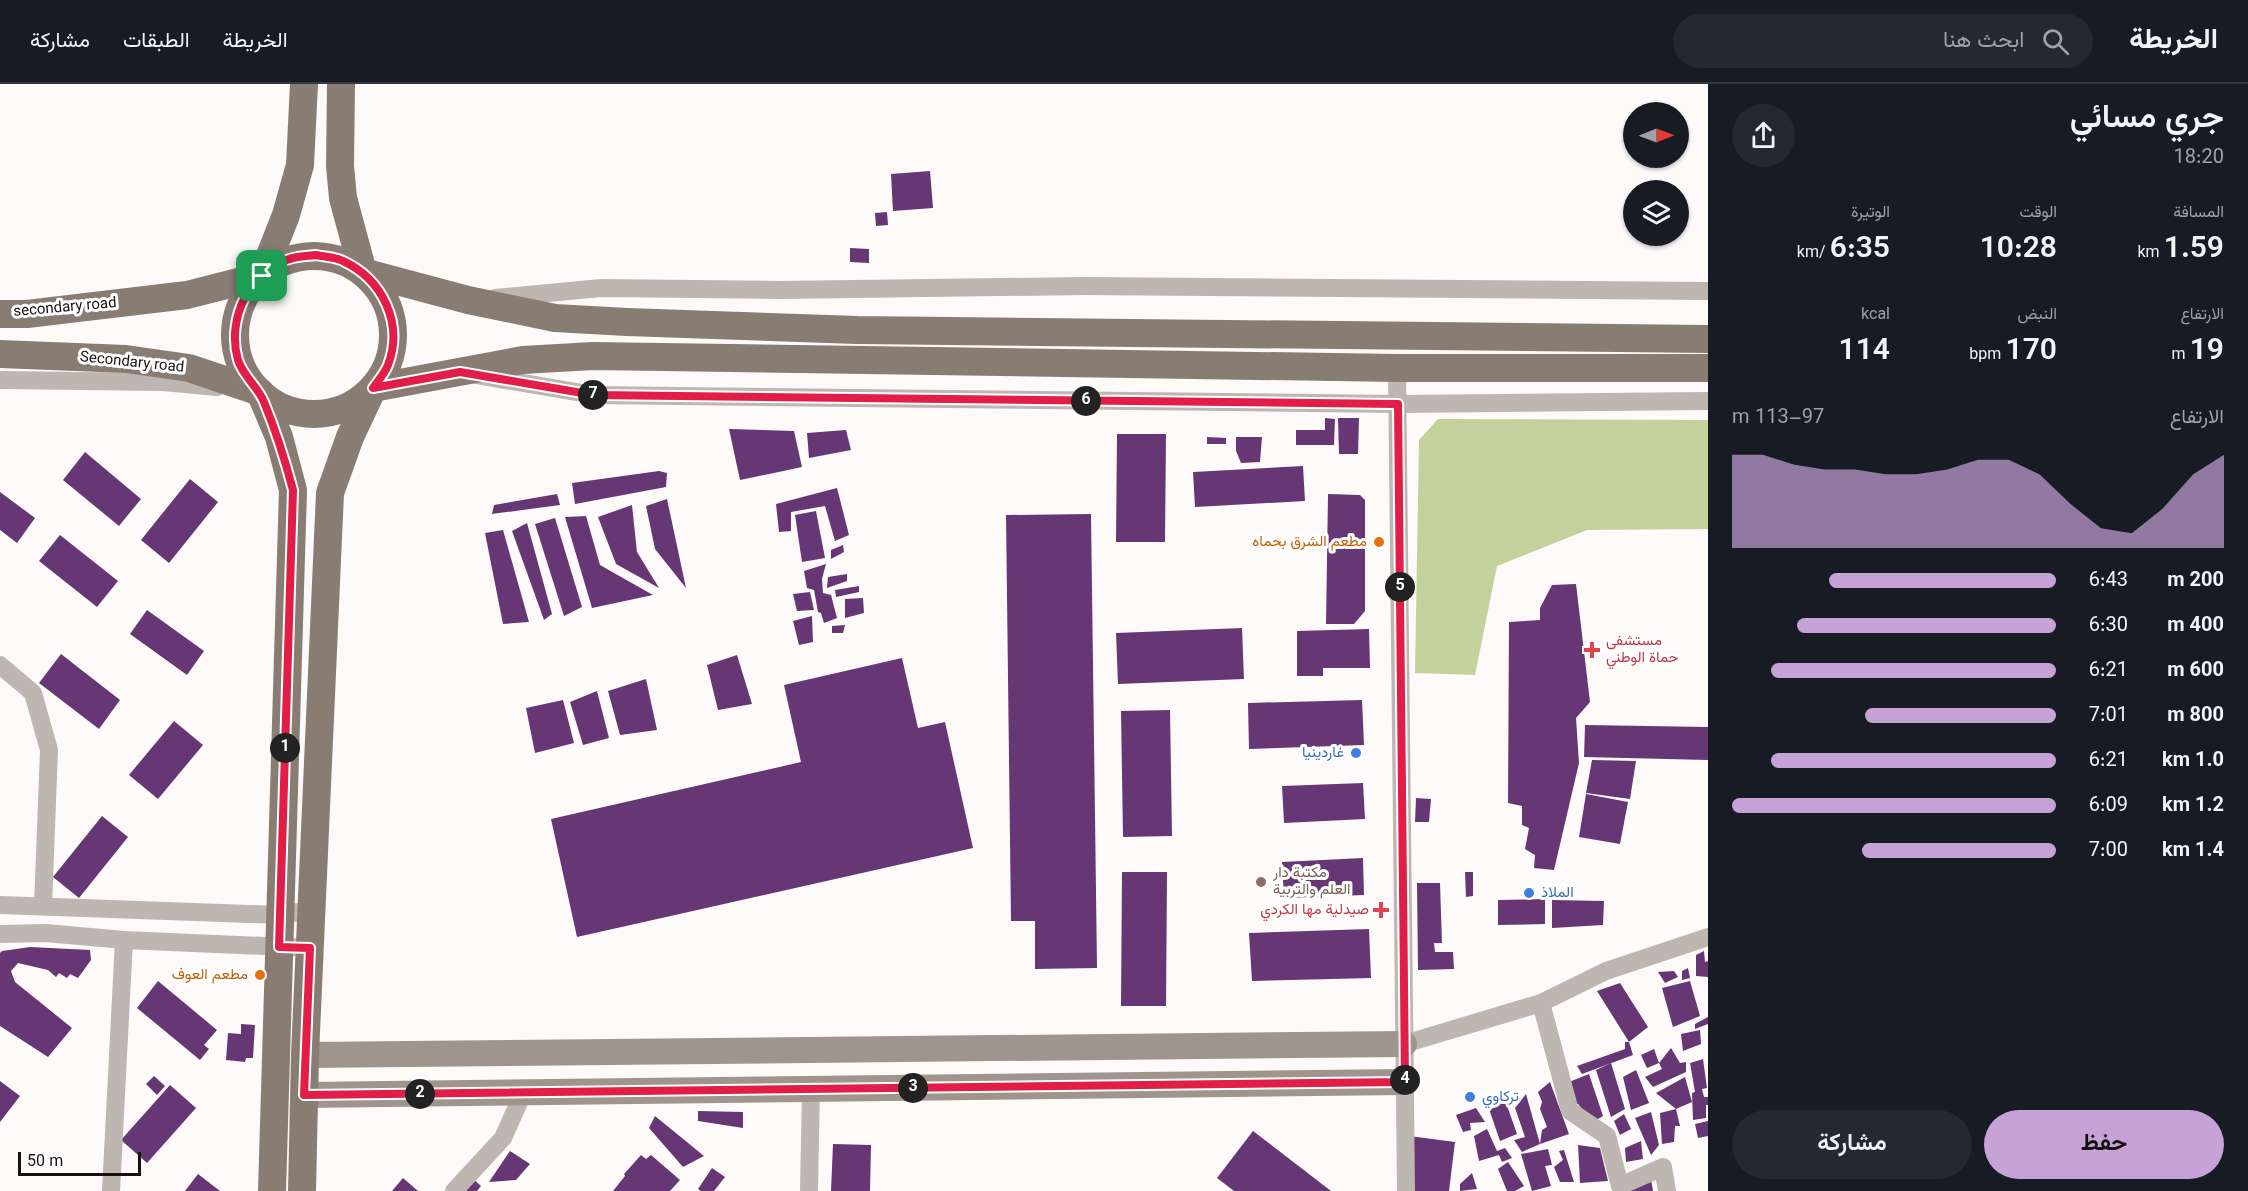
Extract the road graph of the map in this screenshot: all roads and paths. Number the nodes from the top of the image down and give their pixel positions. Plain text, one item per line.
1 (304, 84) edge
2 (341, 84) edge
3 (363, 272) junction
4 (262, 276) junction
5 (1708, 291) edge
6 (468, 300) junction
7 (0, 314) edge
8 (1708, 339) edge
9 (0, 354) edge
10 (1397, 368) junction
11 (1708, 368) edge
12 (460, 372) junction
13 (0, 380) edge
14 (373, 388) junction
15 (260, 393) junction
16 (1708, 401) edge
17 (1398, 404) junction
18 (0, 665) edge
19 (0, 905) edge
20 (43, 906) junction
21 (312, 910) junction
22 (280, 915) junction
23 (0, 934) edge
24 (1708, 937) edge
25 (124, 940) junction
26 (279, 947) junction
27 (310, 948) junction
28 (1540, 1003) junction
29 (1404, 1044) junction
30 (305, 1054) junction
31 (1405, 1082) junction
32 (811, 1089) junction
33 (523, 1093) junction
34 (304, 1095) junction
35 (111, 1191) edge
36 (272, 1191) edge
37 (302, 1191) edge
38 (454, 1191) edge
39 (809, 1191) edge
40 (1406, 1191) edge
41 (1667, 1191) edge

1 - 4 main road
2 - 3 main road
3 - 4 main road
3 - 6 main road
3 - 14 main road
4 - 7 main road, secondary road
4 - 15 main road
5 - 6 street
6 - 8 main road
9 - 15 main road, Secondary road
10 - 11 main road
10 - 12 main road
10 - 17 street
12 - 14 main road
12 - 17 street
13 - 15 street
14 - 15 main road
14 - 21 main road
15 - 22 main road
16 - 17 street
17 - 29 street
18 - 20 street
19 - 20 street
20 - 22 street
21 - 22 street
21 - 27 main road
22 - 26 main road
23 - 25 street
24 - 28 street
25 - 26 street
25 - 35 street
26 - 27 street
26 - 36 main road
27 - 30 main road
28 - 29 street
28 - 41 street
29 - 30 main road
29 - 31 street
30 - 34 main road
31 - 32 main road
31 - 40 street
32 - 33 main road
32 - 39 street
33 - 34 main road
33 - 38 street
34 - 37 main road

